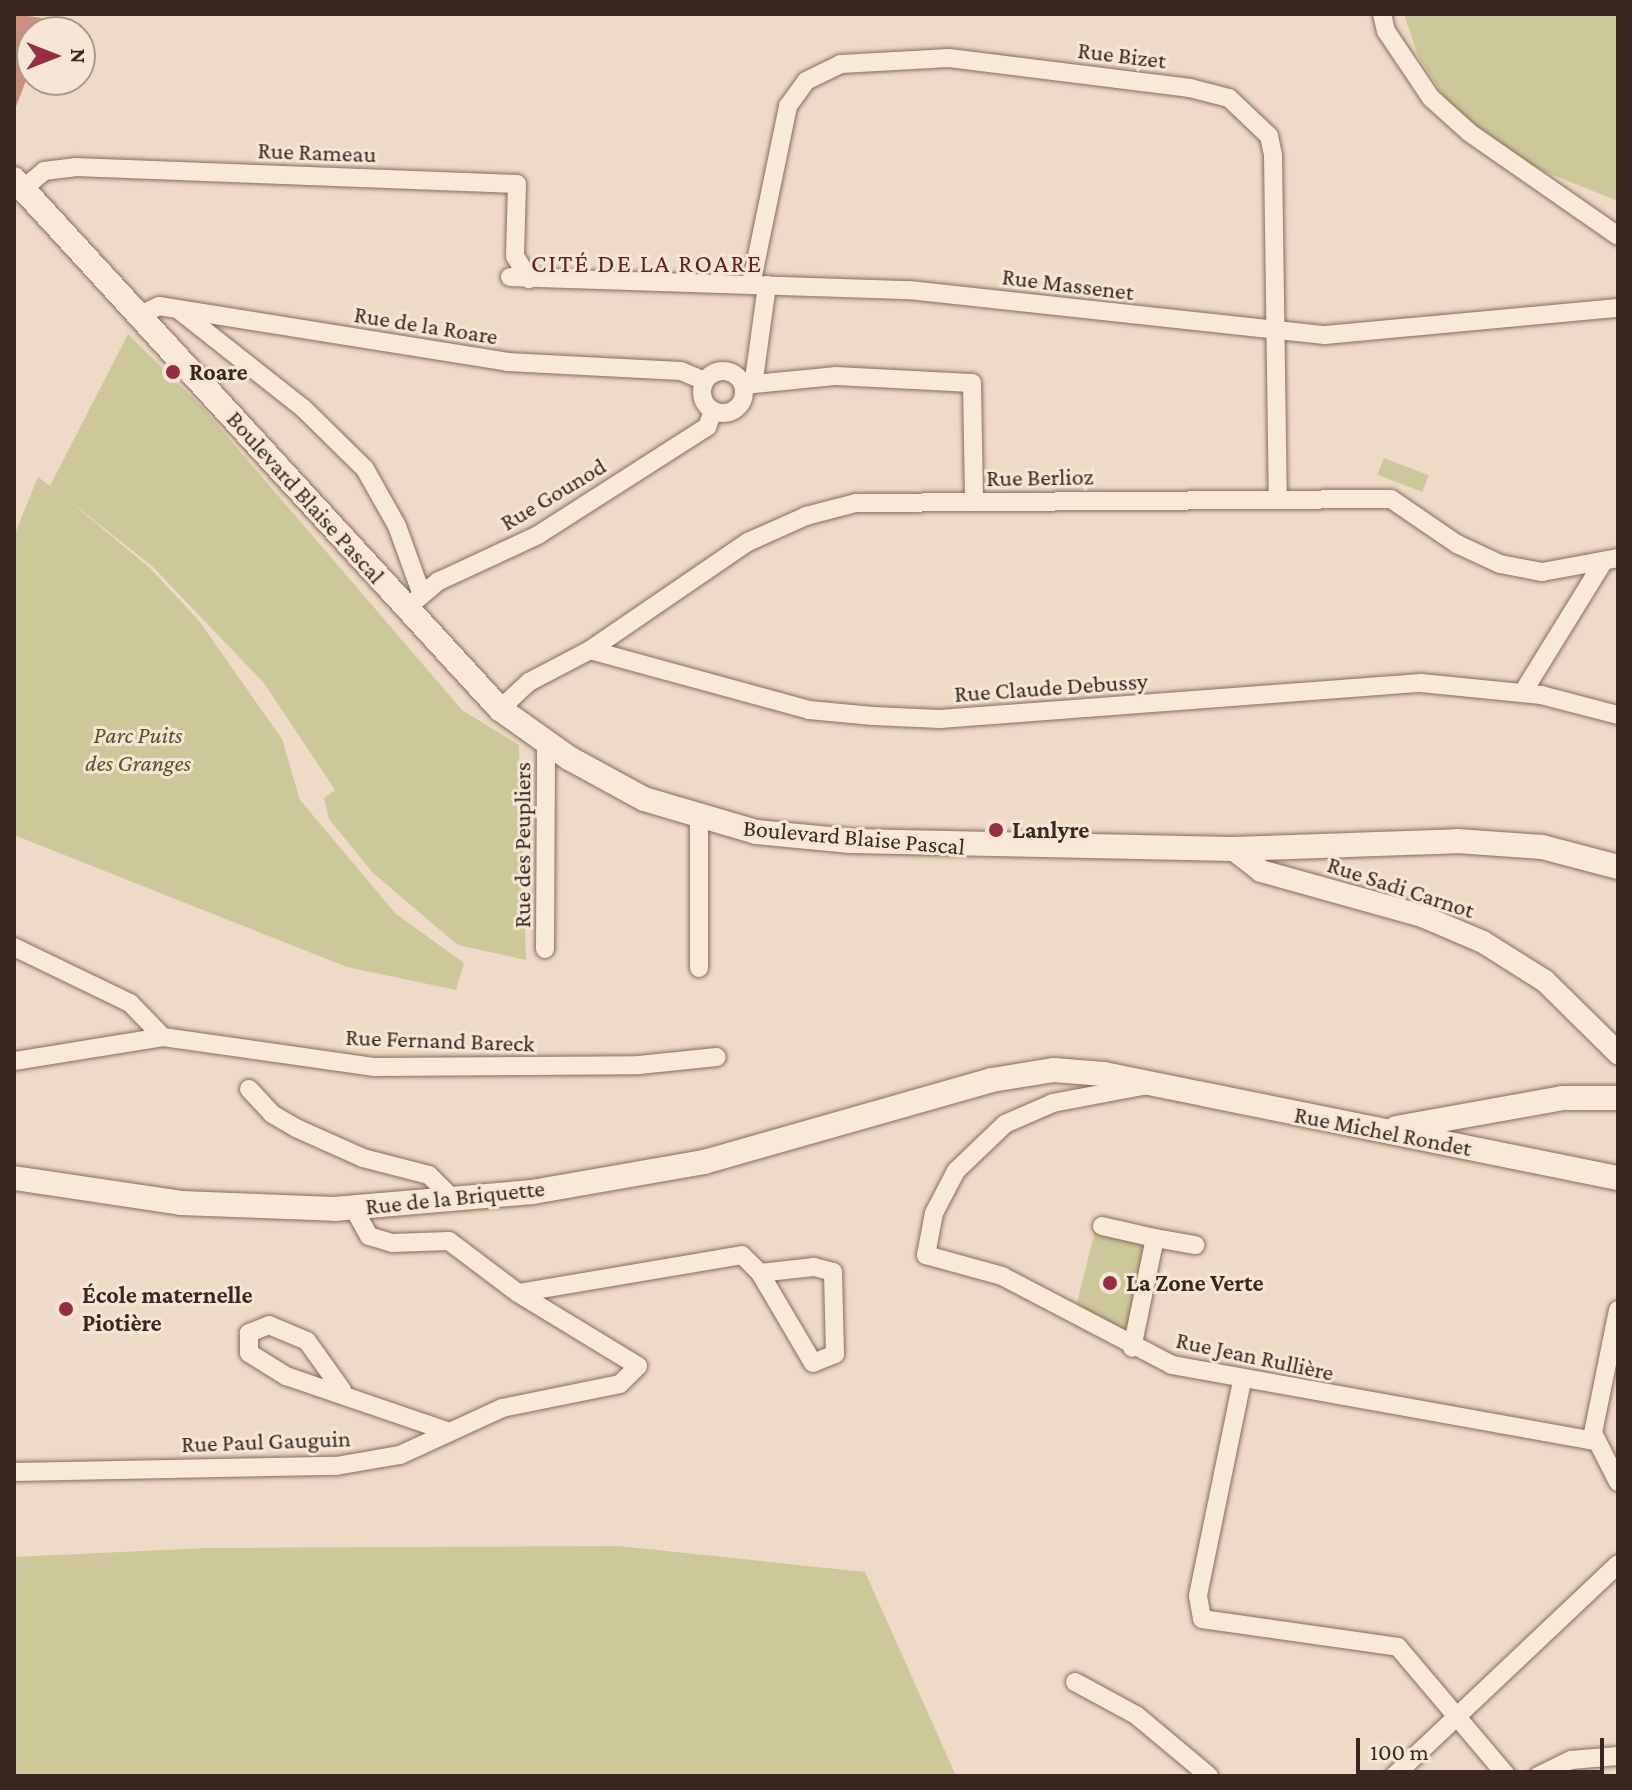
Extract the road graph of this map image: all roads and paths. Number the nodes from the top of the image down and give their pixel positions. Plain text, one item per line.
1 (1372, 14) edge
2 (1384, 22) edge
3 (19, 184) edge
4 (1618, 236) edge
5 (519, 278) joint
6 (759, 285) junction
7 (1618, 308) edge
8 (178, 309) junction
9 (142, 314) junction
10 (1274, 333) junction
11 (704, 381) junction
12 (749, 382) junction
13 (713, 411) junction
14 (1278, 499) junction
15 (974, 502) junction
16 (1611, 560) edge
17 (415, 601) junction
18 (590, 650) junction
19 (1523, 692) junction
20 (500, 709) junction
21 (1618, 715) edge
22 (546, 741) junction
23 (699, 820) junction
24 (1233, 849) junction
25 (1618, 867) edge
26 (14, 947) edge
27 (545, 949) dead end
28 (699, 968) dead end
29 (159, 1038) junction
30 (1618, 1053) edge
31 (717, 1057) dead end
32 (14, 1061) edge
33 (1148, 1085) junction
34 (249, 1089) dead end
35 (1618, 1098) edge
36 (889, 1110) joint
37 (1382, 1131) junction
38 (14, 1178) edge
39 (1618, 1178) edge
40 (453, 1199) junction
41 (353, 1207) junction
42 (1102, 1226) dead end
43 (1155, 1238) junction
44 (1195, 1245) dead end
45 (760, 1273) junction
46 (518, 1293) junction
47 (1618, 1310) edge
48 (1132, 1348) junction
49 (1242, 1381) junction
50 (342, 1390) junction
51 (450, 1432) junction
52 (1596, 1441) junction
53 (14, 1472) edge
54 (1618, 1482) edge
55 (1618, 1564) edge
56 (1075, 1682) dead end
57 (1459, 1714) junction
58 (1618, 1756) edge
59 (1209, 1776) edge
60 (1394, 1776) edge
61 (1507, 1776) edge
62 (1538, 1776) edge

1 - 2 street
2 - 4 street
3 - 5 street, Rue Rameau
3 - 9 main road, Boulevard Blaise Pascal
5 - 6 street, Rue Massenet
6 - 10 street, Rue Massenet
6 - 10 street, Rue Bizet
6 - 12 street, Rue Bizet
7 - 10 street, Rue Massenet
8 - 9 street, Rue de la Roare
8 - 11 street, Rue de la Roare
8 - 17 street, Boulevard Blaise Pascal
9 - 17 main road, Boulevard Blaise Pascal
10 - 14 street, Rue Bizet
11 - 12 street, Rue de la Roare
11 - 13 street
12 - 13 street
12 - 15 street, Rue de la Roare
13 - 17 street, Rue Gounod
14 - 15 street, Rue Berlioz
14 - 16 street, Rue Berlioz
15 - 18 street, Rue Berlioz
16 - 19 street
17 - 20 main road, Boulevard Blaise Pascal
18 - 19 street, Rue Claude Debussy
18 - 20 street, Rue Berlioz
19 - 21 street, Rue Claude Debussy
20 - 22 main road, Boulevard Blaise Pascal
22 - 23 main road, Boulevard Blaise Pascal
22 - 27 street, Rue des Peupliers
23 - 24 main road, Boulevard Blaise Pascal
23 - 28 street
24 - 25 main road, Boulevard Blaise Pascal
24 - 30 street, Rue Sadi Carnot
26 - 29 street
29 - 31 street, Rue Fernand Bareck
29 - 32 street, Rue Fernand Bareck
33 - 36 main road, Rue Michel Rondet
33 - 37 main road, Rue Michel Rondet
33 - 48 street, Rue Jean Rullière
34 - 40 street
35 - 37 main road
36 - 40 main road, Rue de la Briquette
37 - 39 main road, Rue Michel Rondet
38 - 41 main road, Rue de la Briquette
40 - 41 main road, Rue de la Briquette
41 - 46 street, Rue Paul Gauguin
42 - 43 street
43 - 44 street
43 - 48 street
45 - 45 street
45 - 46 street
46 - 51 street, Rue Paul Gauguin
47 - 52 street
48 - 49 street, Rue Jean Rullière
49 - 52 street, Rue Jean Rullière
49 - 57 street
50 - 50 street
50 - 51 street
51 - 53 street, Rue Paul Gauguin
52 - 54 street
55 - 57 street
56 - 59 street
57 - 60 street
57 - 61 street
58 - 62 street

